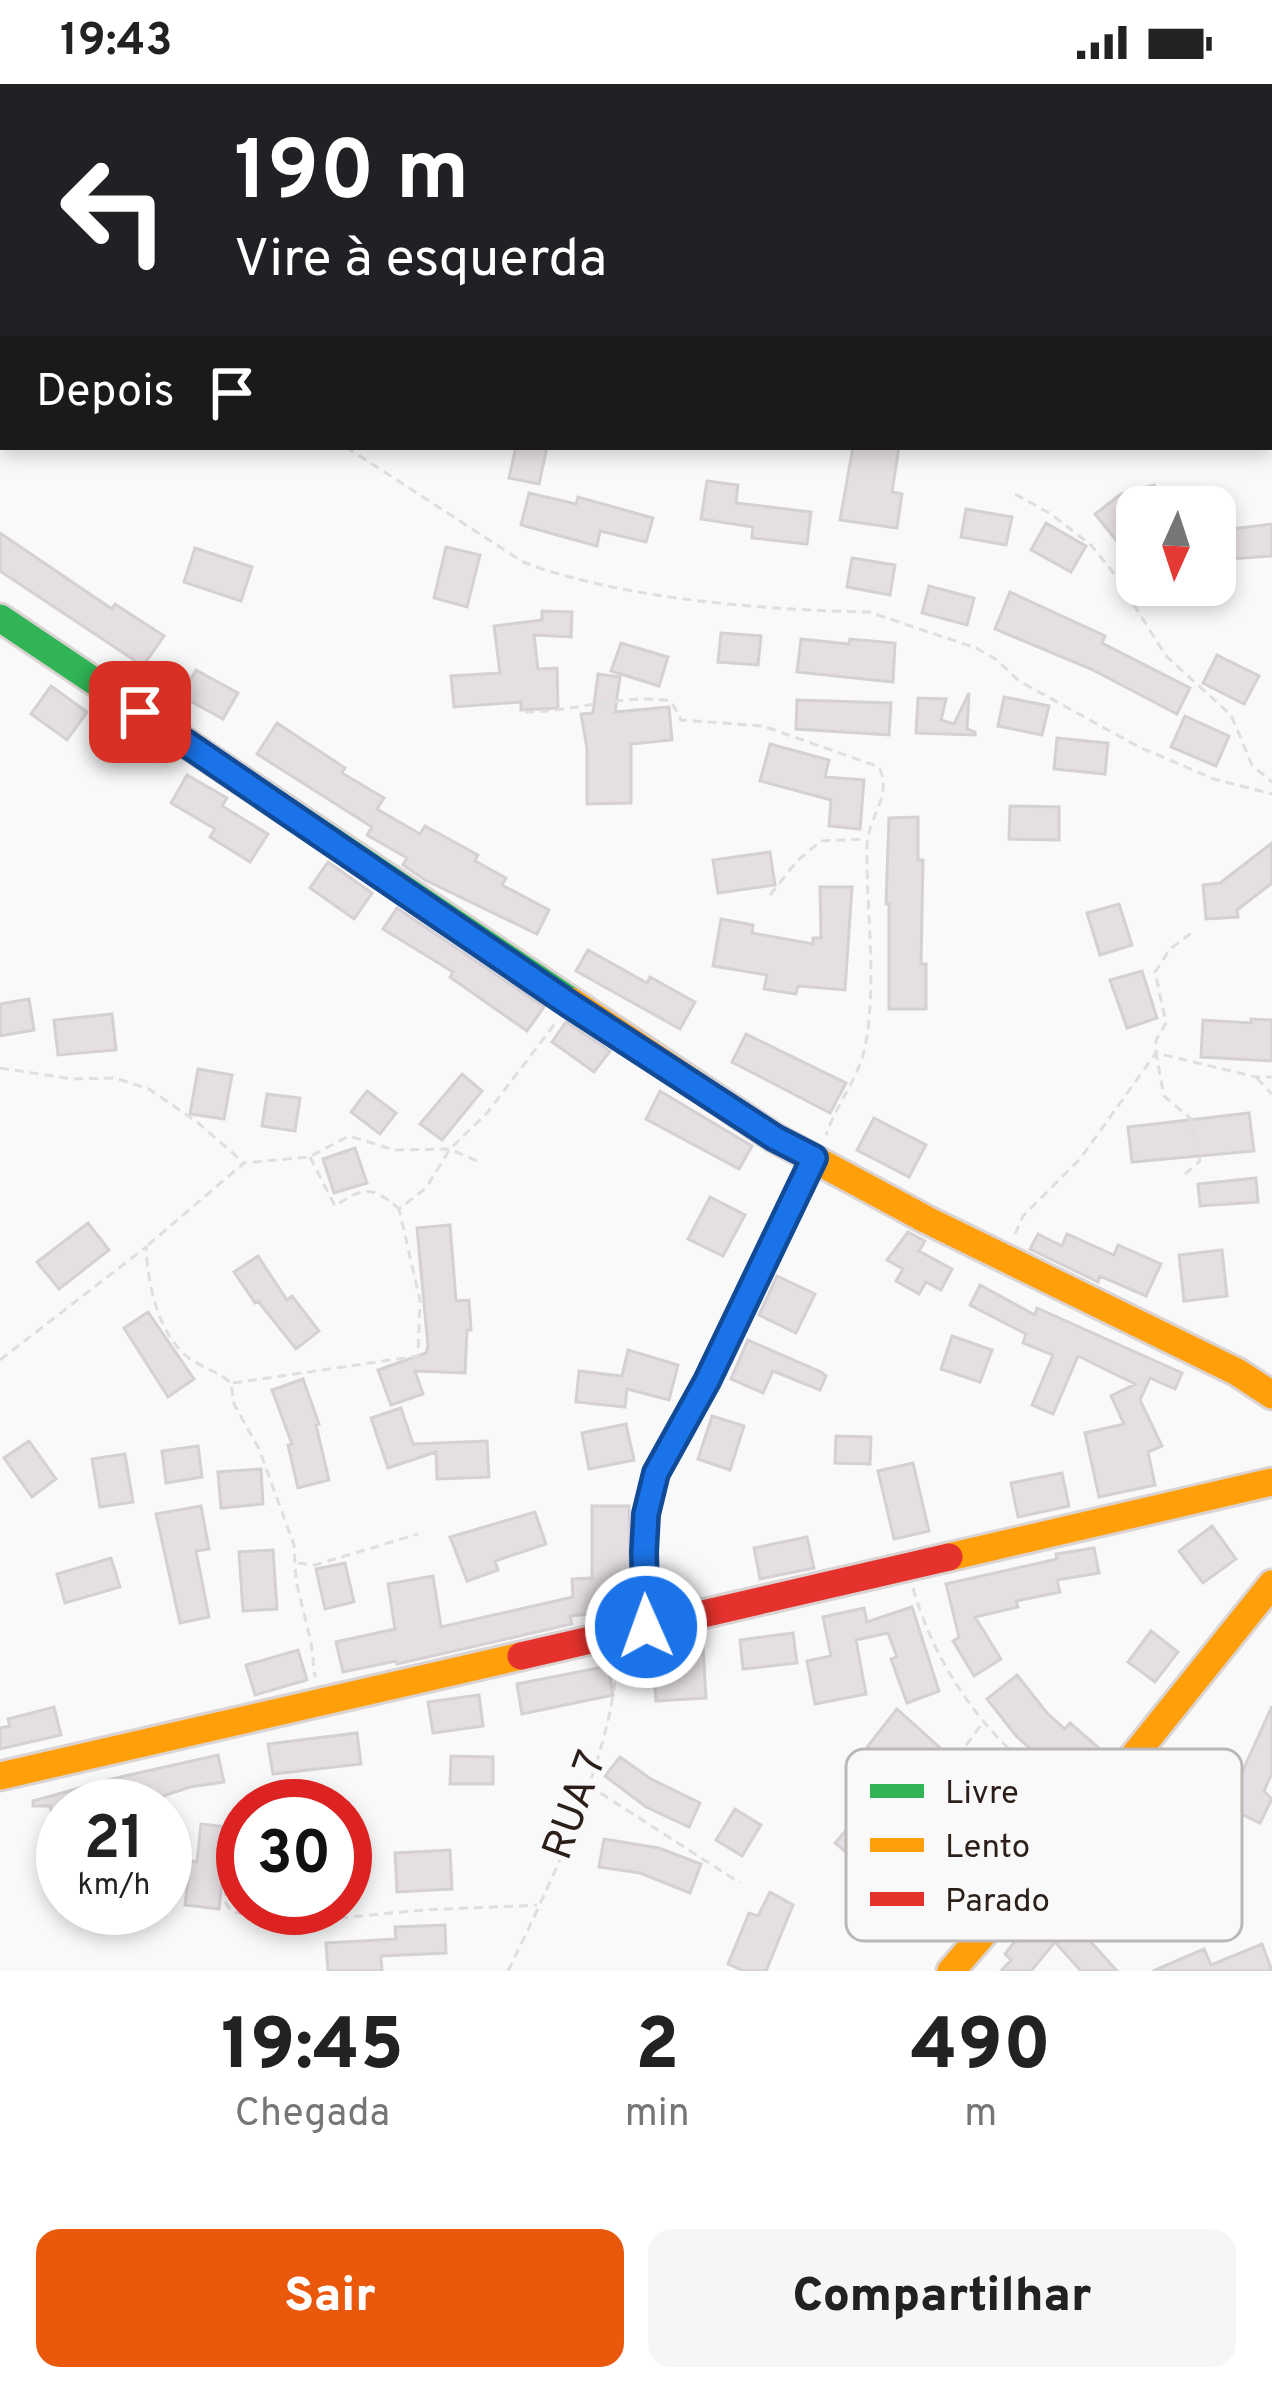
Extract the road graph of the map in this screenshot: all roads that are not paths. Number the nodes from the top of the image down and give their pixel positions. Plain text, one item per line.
1 (0, 618) edge
2 (814, 1158) junction
3 (1237, 1372) junction
4 (1272, 1384) edge
5 (1272, 1395) edge
6 (1272, 1481) edge
7 (1272, 1584) edge
8 (633, 1630) junction
9 (1139, 1749) edge
10 (0, 1776) edge
11 (977, 1941) edge
12 (951, 1971) edge

1 - 2 main road
2 - 3 main road
2 - 8 street
3 - 4 main road
3 - 5 main road
6 - 8 main road
7 - 9 main road
8 - 10 main road
11 - 12 main road

